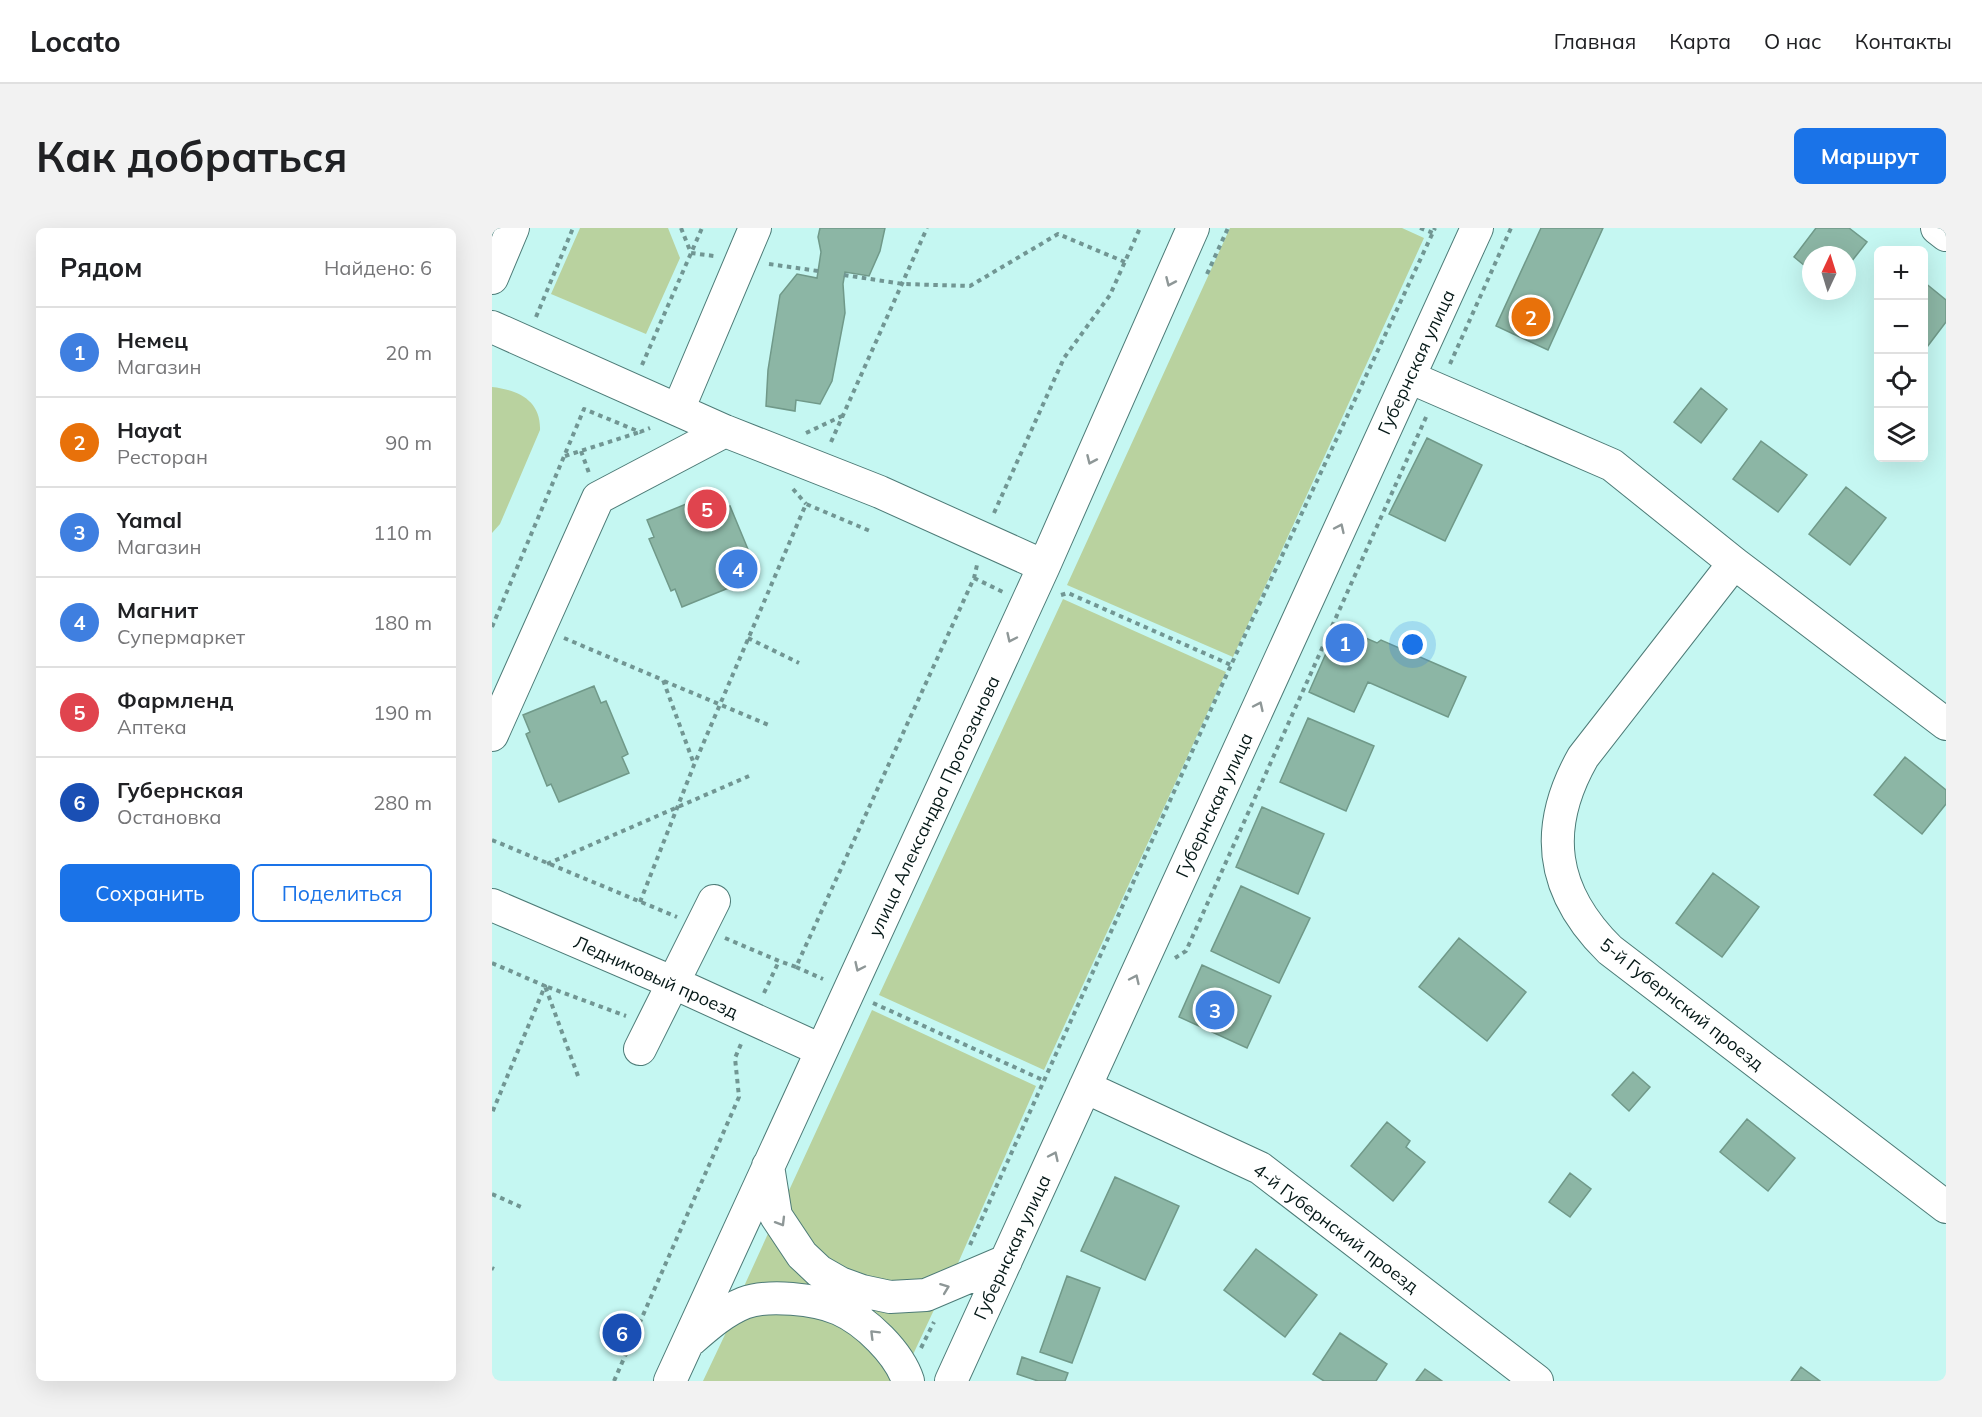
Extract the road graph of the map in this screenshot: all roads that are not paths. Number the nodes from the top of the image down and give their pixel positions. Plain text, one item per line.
1 (513, 228) edge
2 (755, 228) edge
3 (1193, 228) edge
4 (1477, 228) edge
5 (1937, 228) edge
6 (1946, 235) edge
7 (492, 278) edge
8 (492, 327) edge
9 (1409, 376) junction
10 (678, 410) junction
11 (725, 431) junction
12 (1734, 563) junction
13 (1044, 566) junction
14 (1946, 724) edge
15 (492, 735) edge
16 (492, 905) edge
17 (708, 914) road end
18 (674, 983) junction
19 (645, 1037) road end
20 (820, 1050) junction
21 (1085, 1086) junction
22 (768, 1166) junction
23 (1946, 1208) edge
24 (1006, 1261) junction
25 (687, 1344) junction
26 (907, 1379) edge
27 (670, 1381) edge
28 (951, 1381) edge
29 (1537, 1381) edge

1 - 7 street
2 - 10 street
3 -> 13 street, улица Александра Протозанова
4 - 9 street, Губернская улица
5 - 6 street
8 - 10 street
9 - 12 street
21 -> 9 street, Губернская улица
10 - 11 street
11 - 13 street
11 - 15 street
12 - 14 street
12 - 23 street, 5-й Губернский проезд
13 -> 20 street, улица Александра Протозанова
16 - 18 street, Ледниковый проезд
17 - 18 street
18 - 19 street
18 - 20 street, Ледниковый проезд
20 - 22 street, улица Александра Протозанова
24 -> 21 street, Губернская улица
21 - 29 street, 4-й Губернский проезд
22 -> 24 street
22 - 25 street, улица Александра Протозанова
24 - 28 street, Губернская улица
26 -> 25 street
25 - 27 street, улица Александра Протозанова

